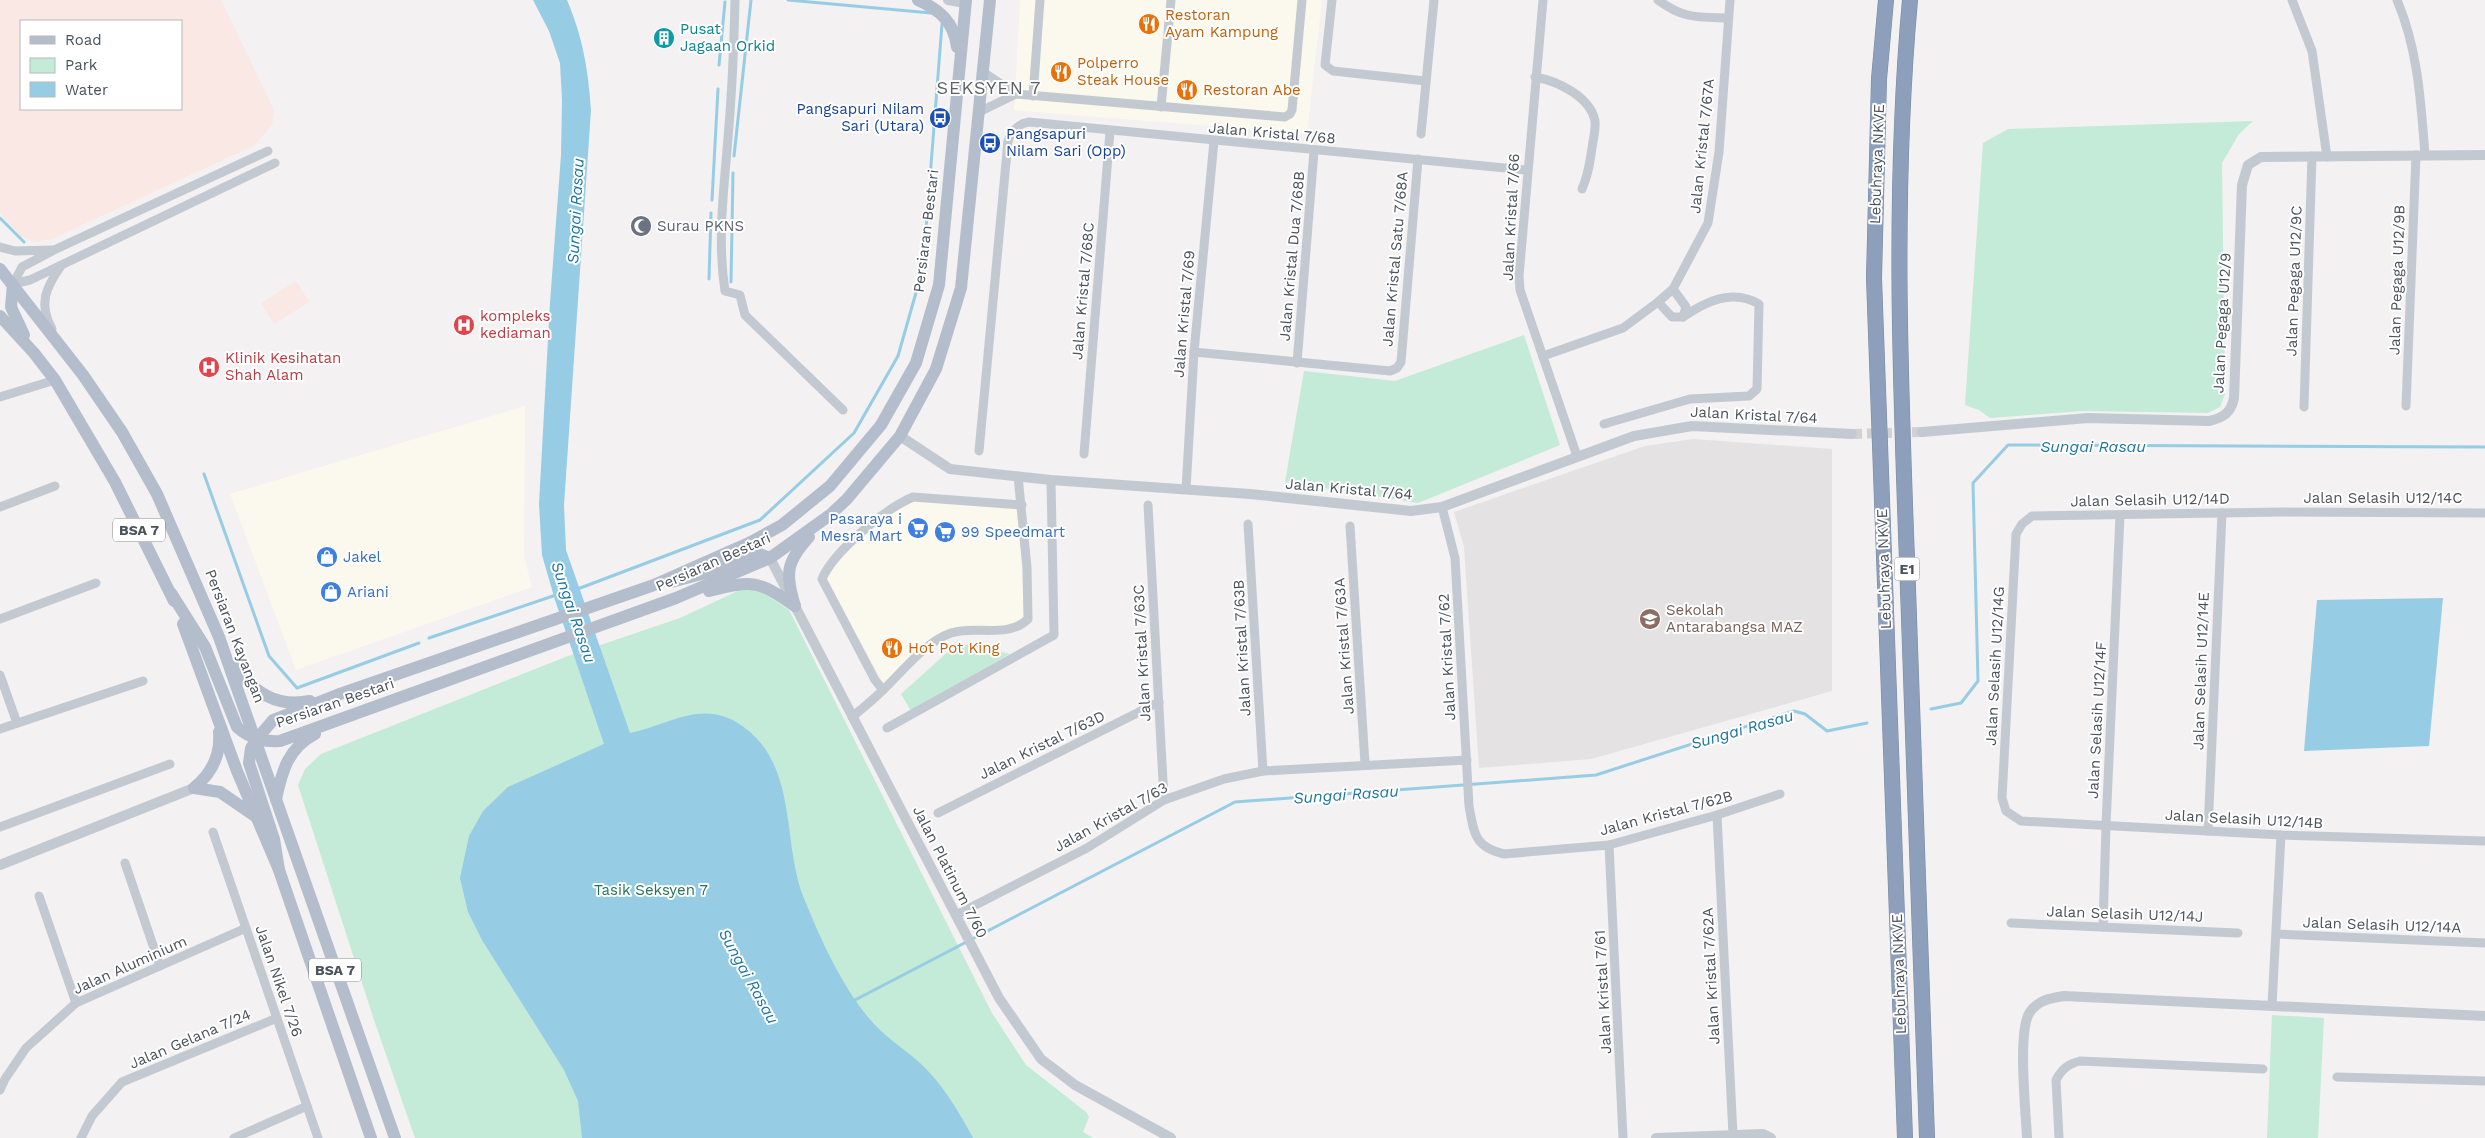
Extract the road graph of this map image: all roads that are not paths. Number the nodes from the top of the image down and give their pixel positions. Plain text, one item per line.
1 (735, 0) edge
2 (918, 0) edge
3 (948, 0) edge
4 (990, 0) edge
5 (1040, 0) edge
6 (1171, 0) edge
7 (1302, 0) edge
8 (1332, 0) edge
9 (1434, 0) edge
10 (1543, 0) edge
11 (1658, 0) edge
12 (1730, 0) edge
13 (1886, 0) edge
14 (1910, 0) edge
15 (2292, 0) edge
16 (2397, 0) edge
17 (966, 1) edge
18 (1728, 18) junction
19 (960, 62) junction
20 (983, 72) junction
21 (1535, 77) junction
22 (1426, 81) junction
23 (1016, 94) junction
24 (1033, 96) junction
25 (1160, 107) junction
26 (979, 112) junction
27 (1110, 131) junction
28 (1421, 134) dead end
29 (1214, 141) junction
30 (268, 151) dead end
31 (1314, 151) junction
32 (2420, 155) junction
33 (2485, 155) edge
34 (2312, 156) junction
35 (2327, 157) junction
36 (1418, 159) junction
37 (275, 163) dead end
38 (1527, 170) junction
39 (1582, 189) dead end
40 (0, 247) edge
41 (54, 250) junction
42 (61, 265) junction
43 (0, 269) edge
44 (6, 283) edge
45 (1673, 289) junction
46 (1658, 302) junction
47 (0, 316) edge
48 (1683, 318) junction
49 (62, 348) junction
50 (1194, 352) junction
51 (34, 353) junction
52 (1543, 356) junction
53 (1297, 362) junction
54 (55, 380) junction
55 (0, 397) edge
56 (2406, 406) dead end
57 (2304, 407) dead end
58 (843, 410) dead end
59 (1604, 424) dead end
60 (1922, 432) tunnel mouth
61 (1852, 434) tunnel mouth
62 (900, 436) junction
63 (980, 451) dead end
64 (1084, 454) dead end
65 (1577, 456) junction
66 (1018, 476) junction
67 (1051, 480) junction
68 (56, 486) dead end
69 (1186, 489) junction
70 (1022, 505) junction
71 (1148, 505) dead end
72 (0, 507) edge
73 (1442, 507) junction
74 (2281, 512) joint
75 (2222, 513) junction
76 (2485, 513) edge
77 (830, 515) junction
78 (2120, 515) junction
79 (1248, 524) dead end
80 (2022, 524) joint
81 (1350, 526) dead end
82 (770, 558) junction
83 (96, 583) dead end
84 (654, 585) junction
85 (171, 593) junction
86 (676, 598) junction
87 (795, 606) junction
88 (0, 619) edge
89 (226, 656) junction
90 (0, 675) edge
91 (143, 681) dead end
92 (883, 690) junction
93 (337, 695) junction
94 (1159, 702) junction
95 (377, 706) junction
96 (852, 717) junction
97 (217, 720) junction
98 (18, 723) junction
99 (887, 728) dead end
100 (0, 729) edge
101 (256, 738) junction
102 (1467, 760) junction
103 (170, 764) dead end
104 (1365, 764) junction
105 (1263, 771) junction
106 (194, 788) junction
107 (1780, 794) dead end
108 (1164, 800) junction
109 (275, 801) junction
110 (1469, 806) joint
111 (2006, 811) joint
112 (938, 813) dead end
113 (1717, 815) junction
114 (255, 816) junction
115 (2106, 825) junction
116 (0, 827) edge
117 (2208, 831) junction
118 (213, 832) dead end
119 (2281, 835) junction
120 (2485, 841) edge
121 (1609, 845) junction
122 (125, 863) dead end
123 (0, 865) edge
124 (279, 870) junction
125 (39, 896) dead end
126 (956, 915) junction
127 (2011, 923) dead end
128 (2103, 927) junction
129 (246, 928) junction
130 (2238, 933) dead end
131 (2277, 934) junction
132 (2485, 943) edge
133 (160, 966) junction
134 (76, 1003) junction
135 (2272, 1005) junction
136 (2485, 1016) edge
137 (277, 1018) junction
138 (2263, 1069) dead end
139 (2337, 1077) dead end
140 (2485, 1080) edge
141 (0, 1090) edge
142 (308, 1106) junction
143 (1733, 1135) junction
144 (81, 1138) edge
145 (234, 1138) edge
146 (318, 1138) edge
147 (371, 1138) edge
148 (395, 1138) edge
149 (1171, 1138) edge
150 (1624, 1138) edge
151 (1656, 1138) edge
152 (1771, 1138) edge
153 (1905, 1138) edge
154 (1927, 1138) edge
155 (2027, 1138) edge
156 (2059, 1138) edge

1 - 58 street
2 - 19 main road
3 - 17 street
4 - 20 main road, Persiaran Bestari
5 - 24 street
6 - 25 street
7 - 25 street
8 - 22 street
9 - 22 street
10 - 21 street, Jalan Kristal 7/66
11 - 18 street
12 - 18 street, Jalan Kristal 7/67A
13 - 153 highway, Lebuhraya NKVE / E1
14 - 154 highway, Lebuhraya NKVE / E1
15 - 35 street
16 - 32 street, Jalan Pegaga U12/9B
17 - 19 main road, Persiaran Bestari
18 - 45 street, Jalan Kristal 7/67A
19 - 84 main road, Persiaran Bestari
20 - 23 street
20 - 26 main road, Persiaran Bestari
21 - 38 street, Jalan Kristal 7/66
21 - 39 street
22 - 28 street
23 - 24 street
23 - 26 street
24 - 25 street
26 - 62 main road, Persiaran Bestari
27 - 29 street, Jalan Kristal 7/68
27 - 63 street, Jalan Kristal 7/68
27 - 64 street, Jalan Kristal 7/68C
29 - 31 street, Jalan Kristal 7/68
29 - 50 street, Jalan Kristal 7/69
30 - 41 street
31 - 36 street, Jalan Kristal 7/68
31 - 53 street, Jalan Kristal Dua 7/68B
32 - 33 street, Jalan Pegaga U12/9
32 - 35 street, Jalan Pegaga U12/9
32 - 56 street, Jalan Pegaga U12/9B
34 - 35 street, Jalan Pegaga U12/9
34 - 57 street, Jalan Pegaga U12/9C
34 - 60 street, Jalan Pegaga U12/9
36 - 38 street, Jalan Kristal 7/68
36 - 53 street, Jalan Kristal Satu 7/68A
37 - 42 street
38 - 52 street, Jalan Kristal 7/66
40 - 41 street
41 - 44 street
42 - 44 street
42 - 49 street
43 - 44 main road, Persiaran Kayangan / BSA 7
44 - 49 main road, Persiaran Kayangan / BSA 7
44 - 51 main road
45 - 46 street, Jalan Kristal 7/67A
45 - 48 street
46 - 48 street
46 - 52 street, Jalan Kristal 7/67A
47 - 51 main road, BSA 7
48 - 59 street
49 - 89 main road, Persiaran Kayangan / BSA 7
50 - 53 street
50 - 69 street, Jalan Kristal 7/69
51 - 54 main road, BSA 7
52 - 65 street, Jalan Kristal 7/66
54 - 55 street
54 - 85 main road, BSA 7
61 - 65 street, Jalan Kristal 7/64
62 - 66 street, Jalan Kristal 7/64
62 - 77 main road, Persiaran Bestari
65 - 73 street, Jalan Kristal 7/64
66 - 67 street, Jalan Kristal 7/64
66 - 70 street
67 - 69 street, Jalan Kristal 7/64
67 - 99 street
68 - 72 street
69 - 73 street, Jalan Kristal 7/64
70 - 92 street
70 - 92 street
71 - 94 street, Jalan Kristal 7/63C
73 - 102 street, Jalan Kristal 7/62
74 - 75 street, Jalan Selasih U12/14D
74 - 76 street, Jalan Selasih U12/14C
75 - 78 street, Jalan Selasih U12/14D
75 - 117 street, Jalan Selasih U12/14E
77 - 82 main road, Persiaran Bestari
77 - 87 main road
78 - 80 street, Jalan Selasih U12/14D
78 - 115 street, Jalan Selasih U12/14F
79 - 105 street, Jalan Kristal 7/63B
80 - 111 street, Jalan Selasih U12/14G
81 - 104 street, Jalan Kristal 7/63A
82 - 84 main road
82 - 86 main road, Persiaran Bestari
82 - 87 street, Jalan Platinum 7/60
83 - 88 street
84 - 93 main road, Persiaran Bestari
85 - 97 main road, BSA 7
85 - 101 main road
86 - 87 main road
86 - 95 main road, Persiaran Bestari
87 - 96 street, Jalan Platinum 7/60
89 - 93 main road
89 - 101 main road, Persiaran Kayangan / BSA 7
90 - 98 street
91 - 98 street
92 - 96 street
93 - 101 main road, Persiaran Bestari
94 - 108 street, Jalan Kristal 7/63C
94 - 112 street, Jalan Kristal 7/63D
95 - 101 main road, Persiaran Bestari
95 - 109 main road
96 - 126 street, Jalan Platinum 7/60
97 - 106 main road
97 - 114 main road, BSA 7
98 - 100 street
101 - 109 main road, Persiaran Kayangan / BSA 7
101 - 124 main road
102 - 104 street, Jalan Kristal 7/63
102 - 110 street, Jalan Kristal 7/62
103 - 116 street
104 - 105 street, Jalan Kristal 7/63
105 - 108 street, Jalan Kristal 7/63
106 - 114 main road
106 - 123 street
107 - 113 street, Jalan Kristal 7/62B
108 - 126 street, Jalan Kristal 7/63
109 - 148 main road, Persiaran Kayangan / BSA 7
110 - 121 street, Jalan Kristal 7/62B
111 - 115 street, Jalan Selasih U12/14B
113 - 121 street, Jalan Kristal 7/62B
113 - 143 street, Jalan Kristal 7/62A
114 - 124 main road, BSA 7
115 - 117 street, Jalan Selasih U12/14B
115 - 128 street, Jalan Selasih U12/14F
117 - 119 street, Jalan Selasih U12/14B
118 - 129 street, Jalan Nikel 7/26
119 - 120 street, Jalan Selasih U12/14B
119 - 131 street
121 - 150 street, Jalan Kristal 7/61
122 - 133 street
124 - 147 main road, BSA 7
125 - 134 street
126 - 149 street, Jalan Platinum 7/60
127 - 128 street, Jalan Selasih U12/14J
128 - 130 street, Jalan Selasih U12/14J
129 - 133 street, Jalan Aluminium
129 - 137 street, Jalan Nikel 7/26
131 - 132 street, Jalan Selasih U12/14A
131 - 135 street
133 - 134 street, Jalan Aluminium
134 - 141 street, Jalan Aluminium
135 - 136 street
135 - 155 street
137 - 142 street, Jalan Nikel 7/26
137 - 144 street, Jalan Gelana 7/24
138 - 156 street
139 - 140 street
142 - 145 street
142 - 146 street, Jalan Nikel 7/26
143 - 151 street
143 - 152 street

